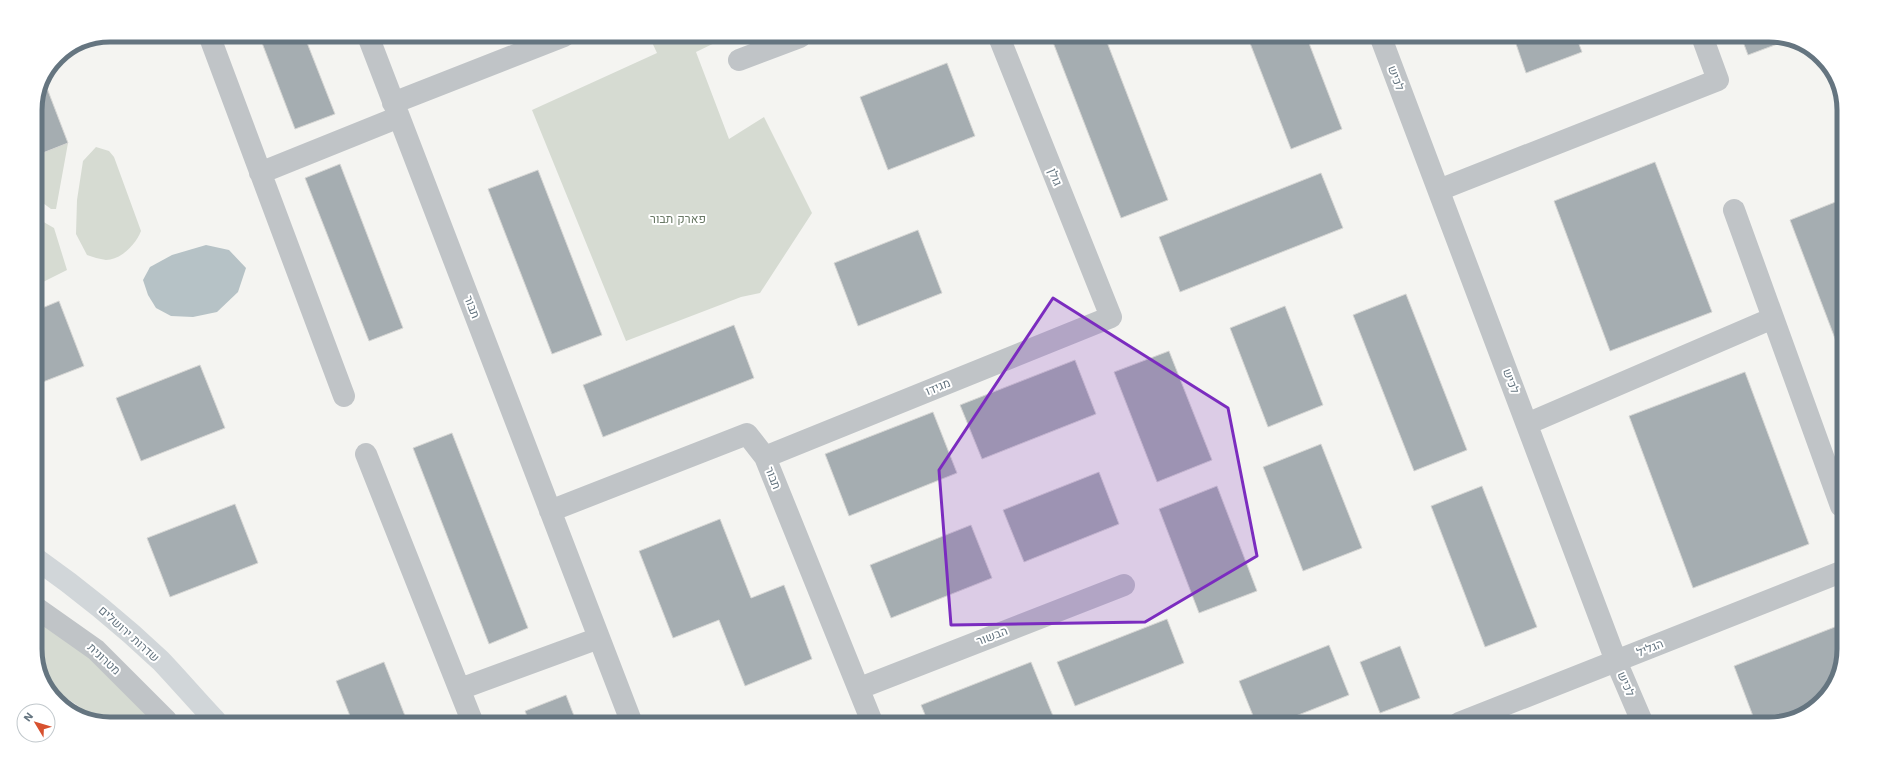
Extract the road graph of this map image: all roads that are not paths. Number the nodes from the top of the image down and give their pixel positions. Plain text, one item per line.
1 (212, 42) edge
2 (370, 42) edge
3 (550, 42) edge
4 (787, 42) edge
5 (1001, 42) edge
6 (1383, 42) edge
7 (1704, 42) edge
8 (739, 60) dead end
9 (396, 110) junction
10 (260, 173) junction
11 (1439, 190) junction
12 (1734, 210) dead end
13 (1111, 317) joint
14 (1773, 318) junction
15 (344, 396) dead end
16 (1527, 424) junction
17 (366, 454) dead end
18 (765, 457) junction
19 (1837, 495) edge
20 (550, 511) junction
21 (42, 563) edge
22 (1837, 574) edge
23 (1124, 585) dead end
24 (42, 612) edge
25 (599, 638) junction
26 (1616, 661) junction
27 (860, 688) junction
28 (460, 689) junction
29 (163, 717) edge
30 (212, 717) edge
31 (470, 717) edge
32 (629, 717) edge
33 (870, 717) edge
34 (1474, 717) edge
35 (1640, 717) edge

1 - 10 street
2 - 9 street, תבור
3 - 9 street
4 - 8 street
5 - 13 street, גולן
6 - 11 street, לכיש
7 - 11 street
9 - 10 street
9 - 20 street, תבור
10 - 15 street
11 - 16 street, לכיש
12 - 14 street
13 - 18 street, מגידו
14 - 16 street
14 - 19 street
16 - 26 street, לכיש
17 - 28 street
18 - 20 street, תבור
18 - 27 street, תבור
20 - 25 street, תבור
21 - 30 main road, שדרות ירושלים
22 - 26 street, הגליל
23 - 27 street, הבשור
24 - 29 street, מטרונית
25 - 28 street
25 - 32 street, תבור
26 - 34 street, הגליל
26 - 35 street, לכיש
27 - 33 street, תבור
28 - 31 street

